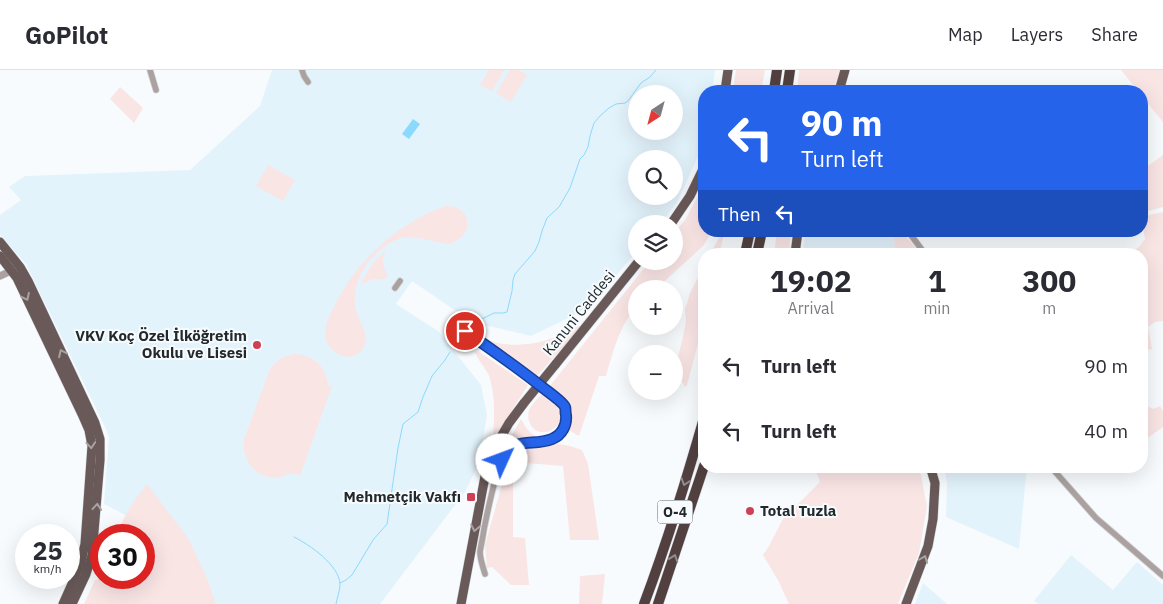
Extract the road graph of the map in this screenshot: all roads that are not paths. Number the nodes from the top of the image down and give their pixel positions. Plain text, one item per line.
1 (150, 70) edge
2 (302, 70) edge
3 (728, 70) edge
4 (777, 70) edge
5 (790, 70) edge
6 (845, 70) edge
7 (308, 82) dead end
8 (725, 85) edge
9 (775, 85) edge
10 (788, 85) edge
11 (841, 85) edge
12 (156, 90) dead end
13 (698, 179) edge
14 (677, 215) edge
15 (912, 237) edge
16 (0, 242) edge
17 (921, 248) edge
18 (0, 256) edge
19 (16, 269) junction
20 (632, 270) edge
21 (0, 276) edge
22 (400, 282) dead end
23 (395, 288) dead end
24 (465, 331) dead end
25 (698, 438) edge
26 (702, 473) edge
27 (932, 473) edge
28 (1056, 473) edge
29 (485, 574) dead end
30 (1163, 576) edge
31 (63, 604) edge
32 (72, 604) edge
33 (461, 604) edge
34 (644, 604) edge
35 (658, 604) edge
36 (906, 604) edge

1 - 12 street
2 - 7 street
3 - 8 main road
4 - 9 highway
5 - 10 highway
6 - 11 main road
13 - 14 main road
15 - 17 street
16 - 19 main road
18 - 19 main road
19 - 21 street
19 -> 31 main road
32 -> 19 main road
20 -> 33 main road, Kanuni Caddesi, bridge
22 - 23 street
24 - 29 street
25 -> 34 highway, O-4
35 -> 26 highway, O-4
36 -> 27 main road
28 - 30 street

